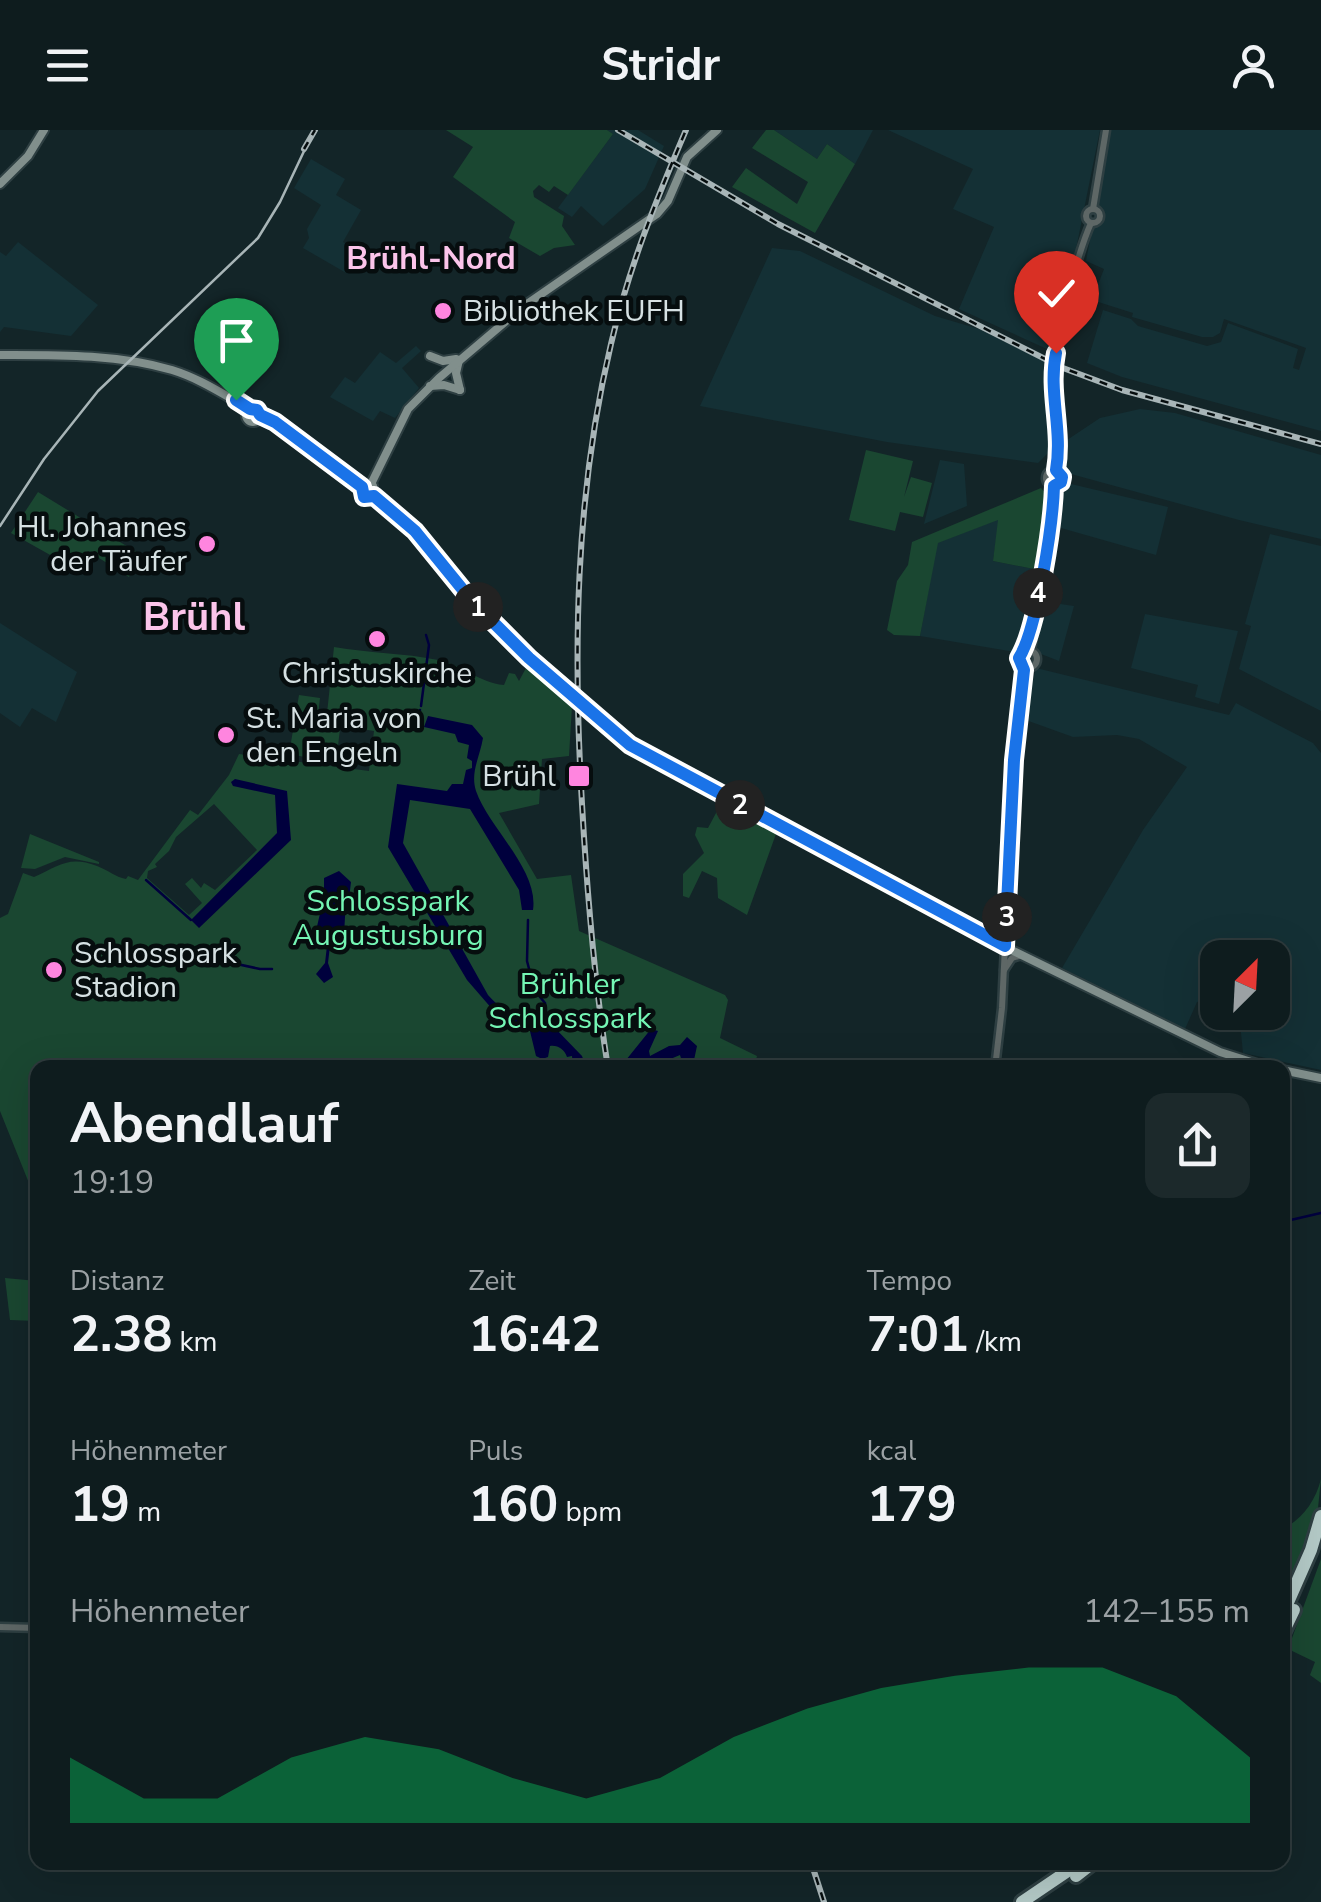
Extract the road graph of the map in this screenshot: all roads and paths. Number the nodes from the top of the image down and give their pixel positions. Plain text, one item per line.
1 (44, 130) edge
2 (717, 130) edge
3 (1106, 130) edge
4 (0, 184) edge
5 (0, 355) edge
6 (430, 356) dead end
7 (460, 358) junction
8 (430, 386) junction
9 (366, 486) junction
10 (1028, 650) junction
11 (1027, 667) junction
12 (1005, 946) junction
13 (1022, 955) junction
14 (1004, 971) junction
15 (997, 1060) edge
16 (1245, 1060) edge
17 (1290, 1072) edge
18 (1321, 1078) edge
19 (1321, 1516) edge
20 (1321, 1542) edge
21 (1296, 1597) junction
22 (1290, 1605) edge
23 (1290, 1613) edge
24 (0, 1627) edge
25 (30, 1628) edge
26 (1069, 1870) edge
27 (1082, 1870) edge
28 (1022, 1902) edge
29 (1036, 1902) edge

1 - 4 main road
2 - 7 main road
3 - 10 street
5 - 9 main road
6 - 7 main road
7 - 8 main road
7 - 8 main road
8 - 9 main road
9 - 12 main road
10 - 11 street
10 - 11 street
11 - 12 street
12 - 13 main road
12 - 14 street
13 - 14 street
13 - 16 main road
14 - 15 street
17 - 18 main road
19 - 21 highway
20 - 21 highway
21 - 22 highway
21 - 23 highway
24 - 25 street
26 - 28 highway
27 - 29 highway

